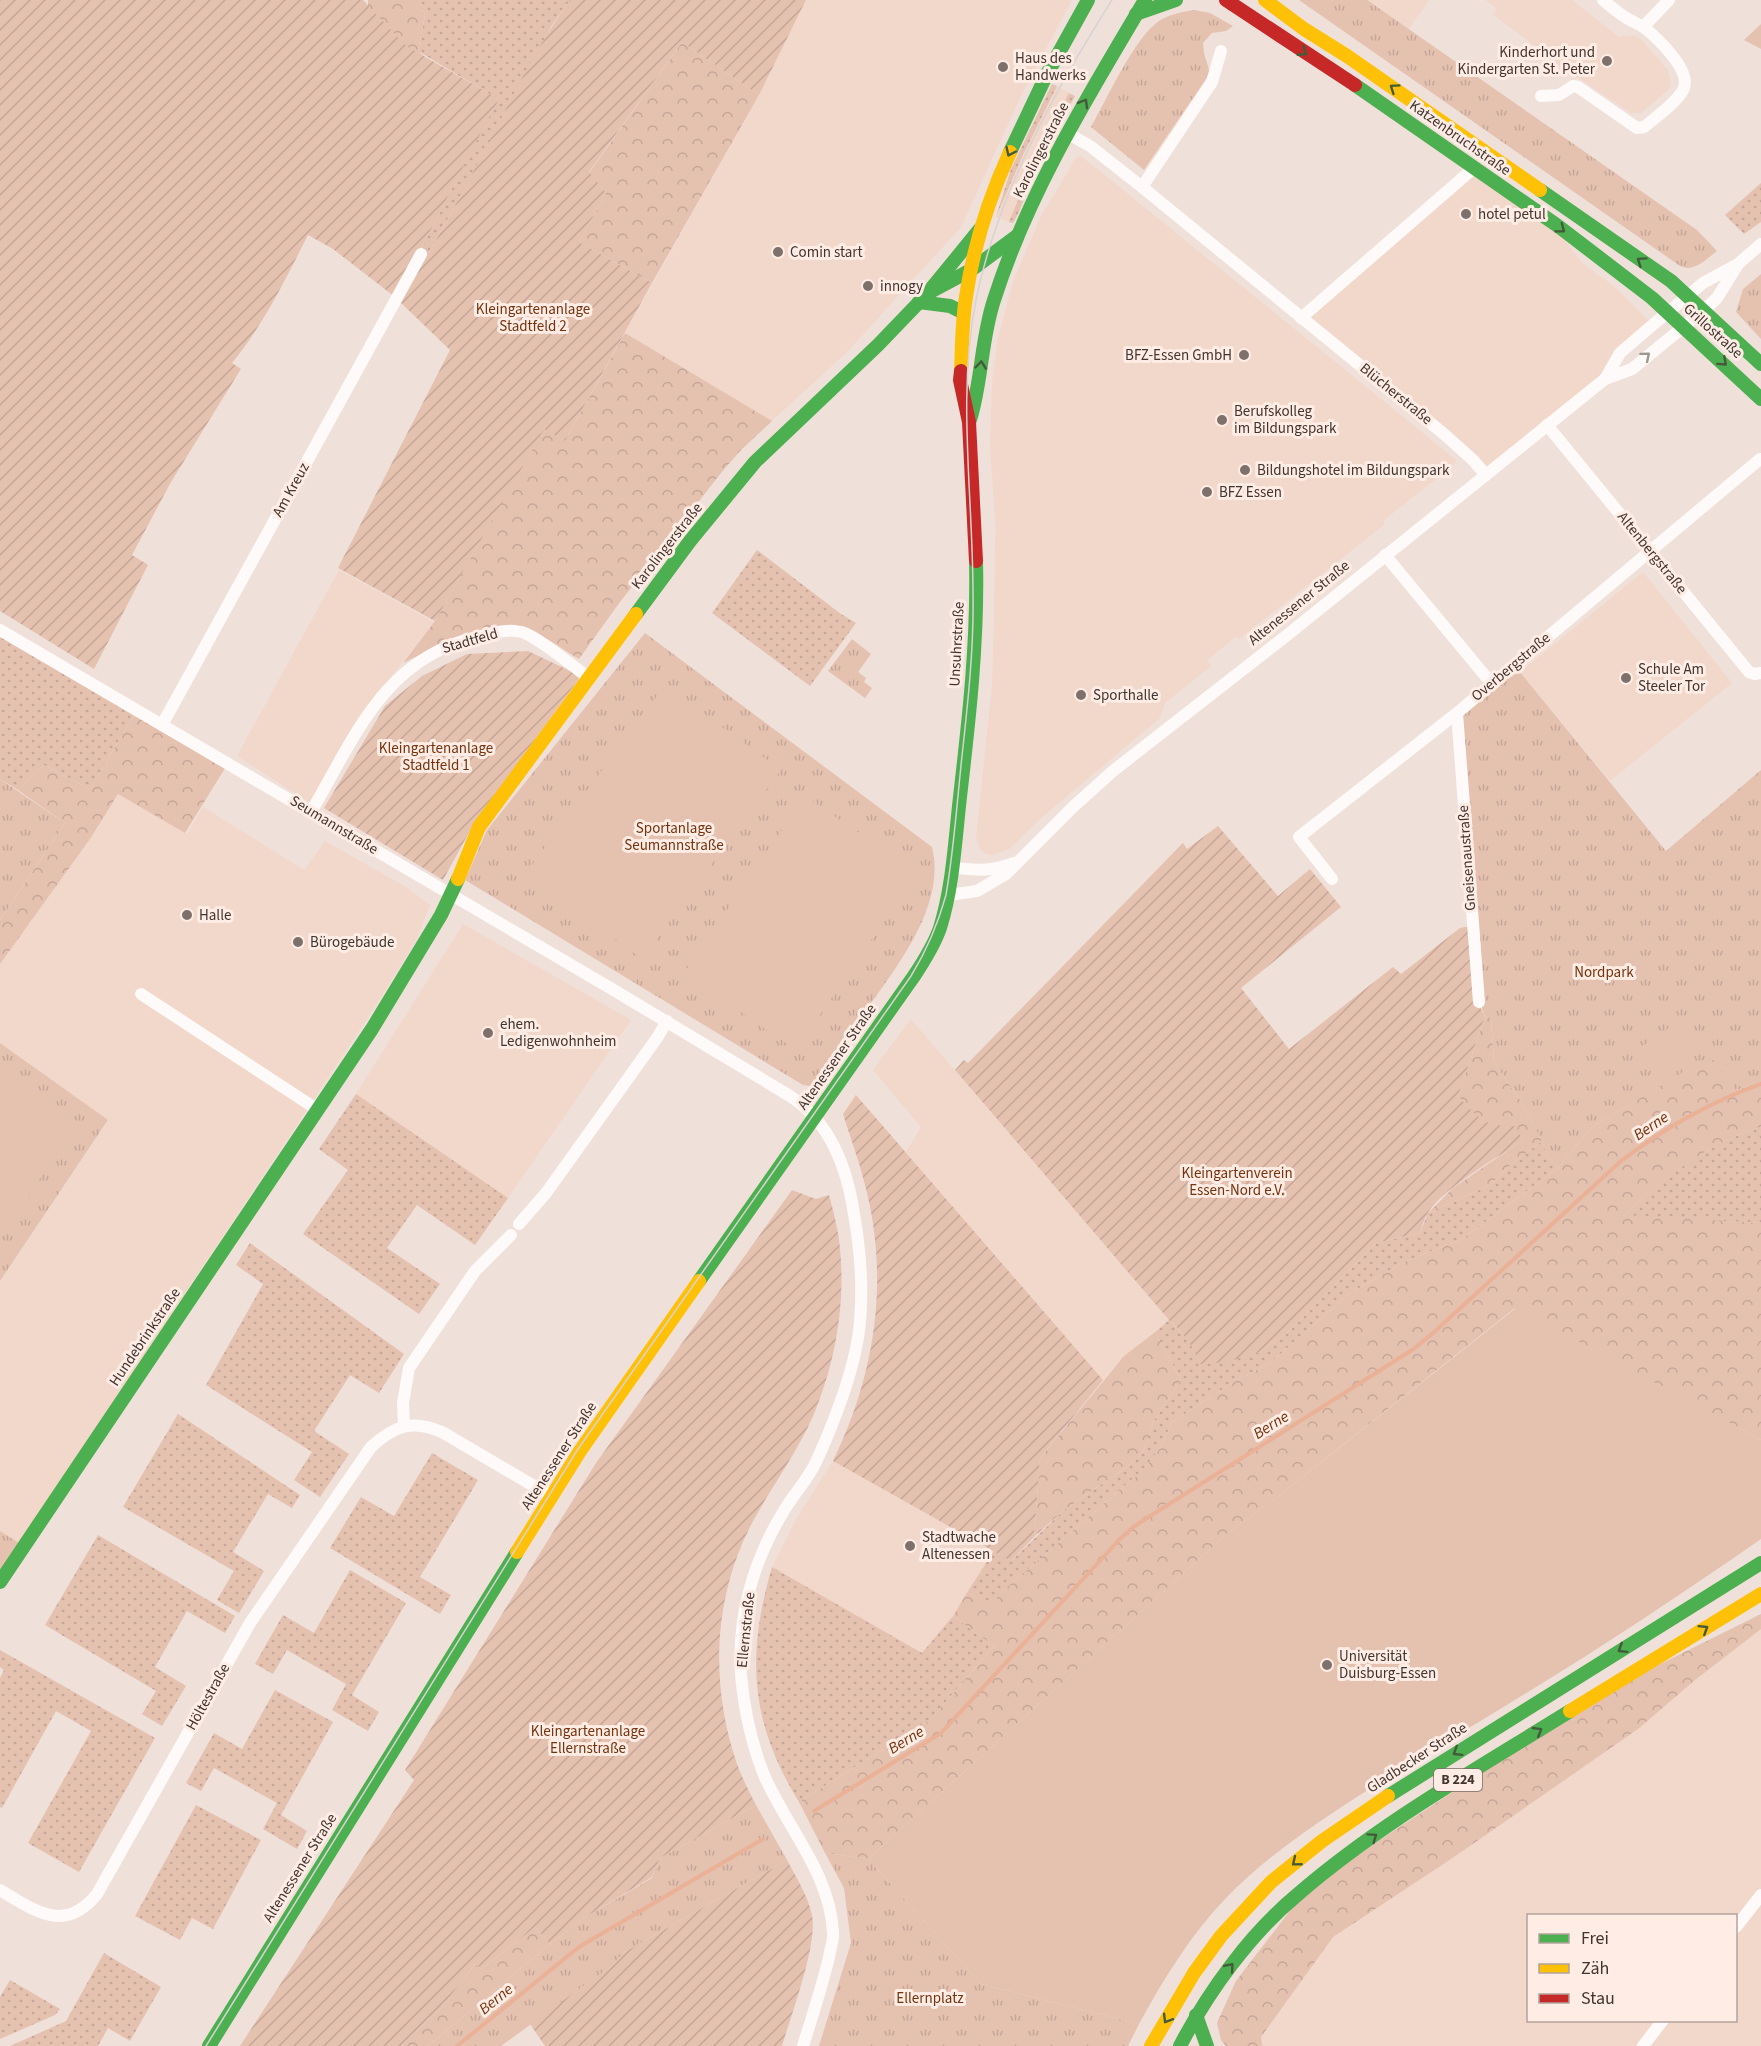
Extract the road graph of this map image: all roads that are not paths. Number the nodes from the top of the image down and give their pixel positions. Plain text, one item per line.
1 (1088, 0) edge
2 (1145, 0) edge
3 (1176, 0) edge
4 (1226, 0) edge
5 (1265, 0) edge
6 (1603, 0) edge
7 (1669, 0) edge
8 (1136, 14) junction
9 (1643, 27) junction
10 (1221, 51) dead end
11 (1540, 96) dead end
12 (1066, 133) junction
13 (1474, 168) junction
14 (1142, 187) junction
15 (982, 226) junction
16 (1017, 236) junction
17 (1761, 244) edge
18 (421, 254) dead end
19 (1738, 264) junction
20 (971, 270) junction
21 (1688, 296) junction
22 (924, 298) junction
23 (1704, 310) junction
24 (1668, 312) junction
25 (964, 313) junction
26 (1301, 318) junction
27 (1683, 326) junction
28 (1761, 364) edge
29 (1605, 379) junction
30 (1761, 399) edge
31 (969, 422) junction
32 (1547, 424) junction
33 (1760, 459) edge
34 (1486, 475) junction
35 (1650, 550) junction
36 (1385, 555) junction
37 (0, 630) edge
38 (1761, 673) edge
39 (589, 678) junction
40 (1492, 684) junction
41 (1457, 713) junction
42 (162, 725) junction
43 (311, 812) junction
44 (1020, 860) junction
45 (954, 868) junction
46 (1332, 879) dead end
47 (451, 895) junction
48 (949, 895) junction
49 (141, 994) dead end
50 (1479, 1002) dead end
51 (667, 1021) junction
52 (318, 1110) junction
53 (816, 1117) junction
54 (519, 1224) dead end
55 (511, 1235) dead end
56 (404, 1426) junction
57 (551, 1496) junction
58 (1761, 1563) edge
59 (0, 1582) edge
60 (1761, 1594) edge
61 (0, 1890) edge
62 (1761, 1895) edge
63 (1737, 1926) edge
64 (1196, 2015) junction
65 (1661, 2022) edge
66 (209, 2046) edge
67 (803, 2046) edge
68 (1151, 2046) edge
69 (1180, 2046) edge
70 (1207, 2046) edge
71 (1643, 2046) edge

1 -> 15 main road, Karolingerstraße
2 - 8 main road, Karolingerstraße
3 - 8 main road
4 -> 13 main road, Katzenbruchstraße
21 -> 5 main road, Katzenbruchstraße
6 - 9 street
7 - 9 street
12 -> 8 main road, Karolingerstraße
9 - 11 street
10 - 14 street
12 - 14 street, Blücherstraße
12 - 16 main road, Karolingerstraße
13 -> 24 main road, Katzenbruchstraße
13 - 26 street
14 - 26 street, Blücherstraße
15 - 20 main road, Karolingerstraße
15 - 22 main road
16 - 20 main road, Karolingerstraße
31 -> 16 main road, Unsuhrstraße
17 - 19 street, Altenessener Straße
18 - 42 street, Am Kreuz
19 - 21 street, Altenessener Straße
19 - 23 street, Altenessener Straße
20 - 22 main road, Karolingerstraße
20 - 25 main road, Unsuhrstraße
21 - 23 main road, Katzenbruchstraße
21 - 24 street, Altenessener Straße
22 - 25 main road
22 - 39 main road, Karolingerstraße
23 - 27 street, Altenessener Straße
23 - 28 main road, Grillostraße
24 - 27 main road, Grillostraße
24 - 29 street, Altenessener Straße
25 - 31 main road, Unsuhrstraße
26 - 34 street, Blücherstraße
29 -> 27 street, Altenessener Straße
27 -> 30 main road, Grillostraße
29 - 32 street, Altenessener Straße
31 - 45 main road, Unsuhrstraße
32 - 34 street, Altenessener Straße
32 - 35 street, Altenbergstraße
33 - 35 street, Overbergstraße
34 - 36 street, Altenessener Straße
35 - 38 street, Altenbergstraße
35 - 40 street, Overbergstraße
36 - 40 street
36 - 44 street, Altenessener Straße
37 - 42 street, Seumannstraße
39 - 43 street, Stadtfeld
39 - 47 main road, Karolingerstraße
40 - 41 street, Overbergstraße
41 - 46 street, Overbergstraße
41 - 50 street, Gneisenaustraße
42 - 43 street, Seumannstraße
43 - 47 street, Seumannstraße
44 - 45 street, Altenessener Straße
44 - 48 street, Altenessener Straße
45 - 48 main road, Altenessener Straße
47 - 51 street, Seumannstraße
47 - 52 main road, Hundebrinkstraße
48 - 53 main road, Altenessener Straße
49 - 52 street
51 - 53 street, Seumannstraße
51 - 54 street
52 - 59 main road, Hundebrinkstraße
53 - 57 main road, Altenessener Straße
53 - 67 street, Ellernstraße
55 - 56 street
56 - 57 street
56 - 61 street, Höltestraße
57 - 66 main road, Altenessener Straße
58 -> 68 main road, Gladbecker Straße / B 224
64 -> 60 main road, B 224
62 - 63 street
64 - 69 main road, B 224
64 - 70 main road
65 - 71 street

